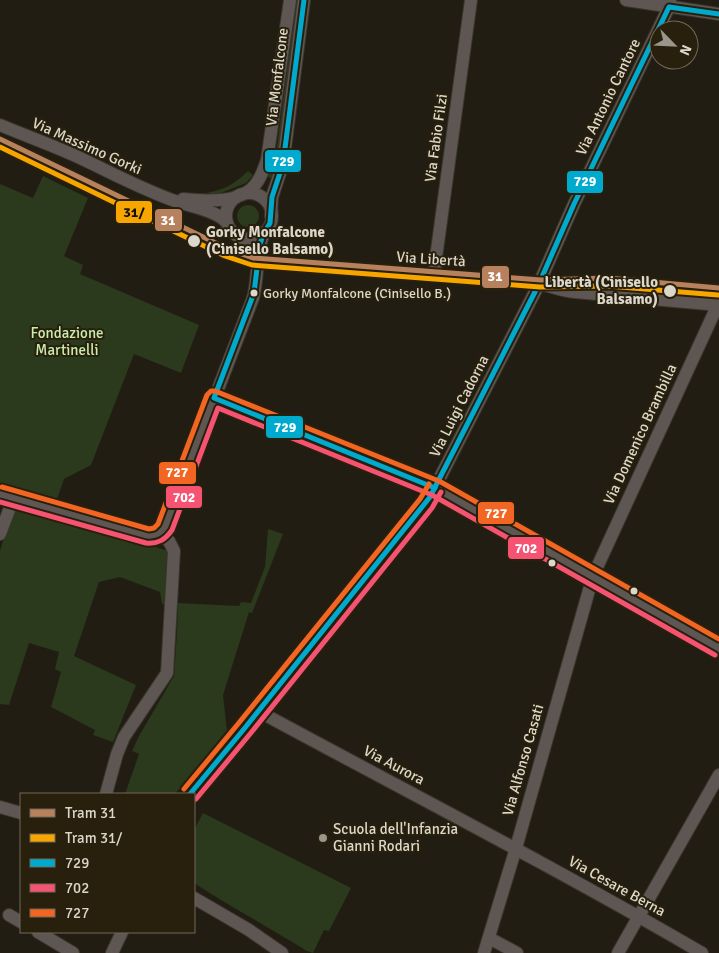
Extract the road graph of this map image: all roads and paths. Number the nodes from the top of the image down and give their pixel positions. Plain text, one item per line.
1 (290, 0) edge
2 (304, 0) edge
3 (470, 0) edge
4 (626, 0) edge
5 (670, 3) edge
6 (719, 14) edge
7 (0, 125) edge
8 (161, 196) junction
9 (240, 196) junction
10 (271, 216) junction
11 (227, 223) junction
12 (266, 231) junction
13 (258, 262) junction
14 (442, 276) junction
15 (539, 284) junction
16 (717, 305) edge
17 (214, 398) junction
18 (435, 488) junction
19 (0, 494) edge
20 (14, 497) junction
21 (0, 534) edge
22 (159, 535) junction
23 (593, 576) junction
24 (719, 648) edge
25 (258, 711) junction
26 (719, 775) edge
27 (106, 793) edge
28 (191, 793) edge
29 (0, 807) edge
30 (20, 813) edge
31 (516, 848) junction
32 (195, 899) edge
33 (9, 915) dead end
34 (639, 916) junction
35 (20, 921) edge
36 (40, 933) edge
37 (122, 933) edge
38 (489, 938) junction
39 (73, 953) edge
40 (112, 953) edge
41 (282, 953) edge
42 (484, 953) edge
43 (517, 953) edge
44 (618, 953) edge
45 (702, 953) edge

1 - 9 street, Via Monfalcone
2 - 10 street, Via Monfalcone
3 - 14 street, Via Fabio Filzi
4 - 5 street
5 - 6 street
5 - 15 street, Via Antonio Cantore
7 - 8 street, Via Massimo Gorki
8 - 9 street, Via Massimo Gorki
8 - 11 street, Via Massimo Gorki
9 - 10 street
9 - 11 street
10 - 12 street
11 - 12 street
12 - 13 street
13 - 14 street, Via Libertà
13 - 17 street
14 - 15 street, Via Libertà
15 - 16 street, Via Libertà
15 - 18 street, Via Luigi Cadorna
16 - 23 street, Via Domenico Brambilla
17 - 18 street
17 - 22 street
18 - 23 street
18 - 25 street, Via Luigi Cadorna
19 - 20 street
20 - 21 street
20 - 22 street
22 - 27 street
23 - 24 street
23 - 31 street, Via Alfonso Casati
25 - 28 street, Via Luigi Cadorna
25 - 31 street, Via Aurora
26 - 34 street
29 - 30 street
31 - 34 street, Via Cesare Berna
31 - 38 street, Via Alfonso Casati
32 - 41 street
33 - 35 street
34 - 44 street
34 - 45 street, Via Cesare Berna
36 - 39 street
37 - 40 street
38 - 42 street, Via Alfonso Casati
38 - 43 street

